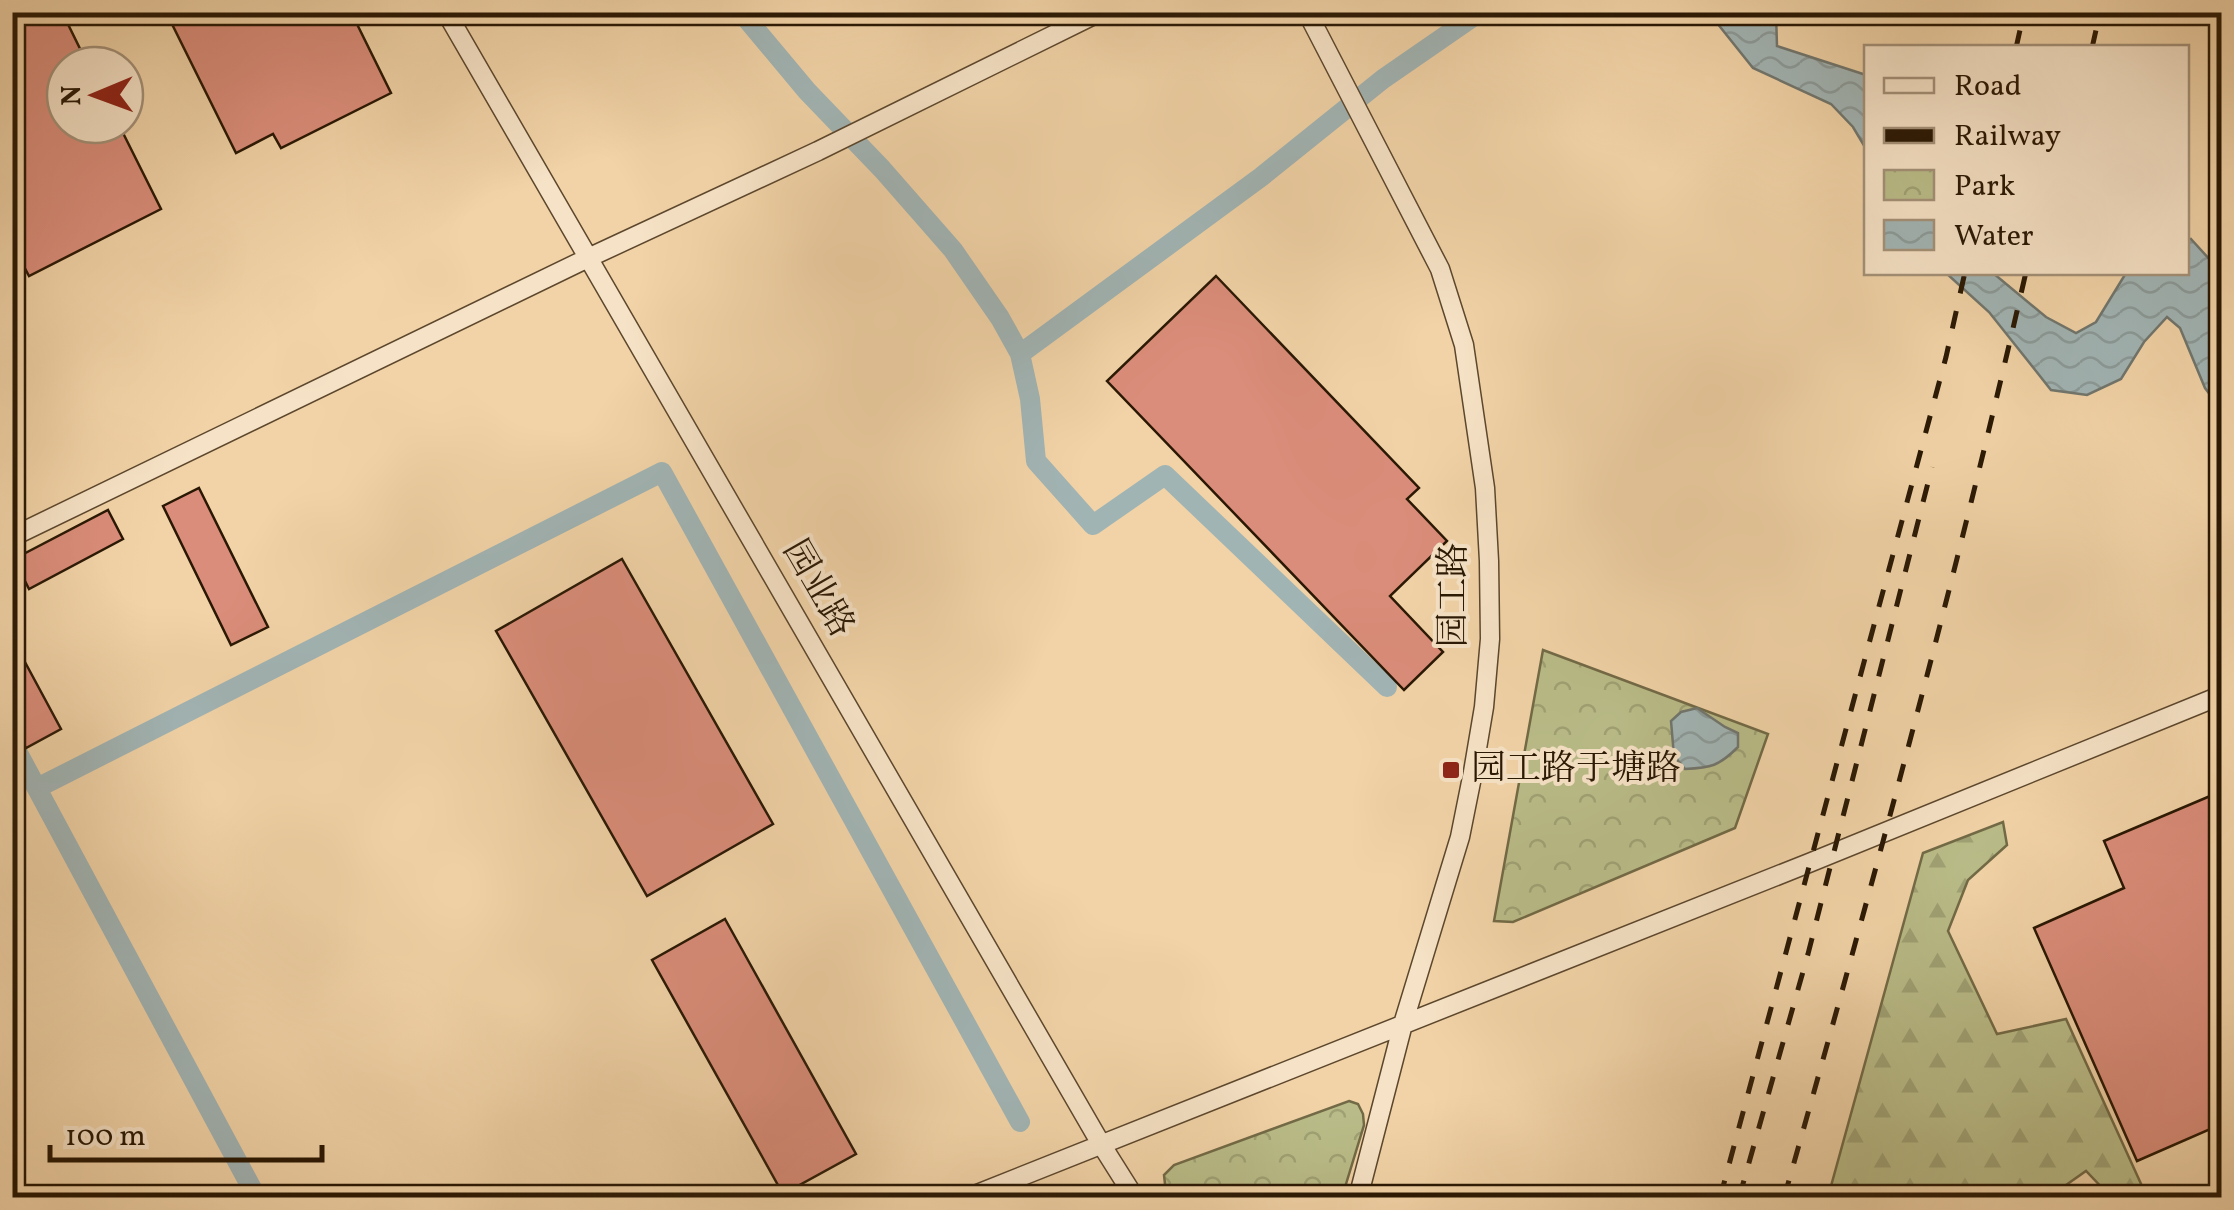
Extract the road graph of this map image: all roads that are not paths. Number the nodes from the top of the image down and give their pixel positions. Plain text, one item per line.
1 (446, 12) edge
2 (1100, 12) edge
3 (1308, 12) edge
4 (588, 258) junction
5 (12, 536) edge
6 (2222, 695) edge
7 (1402, 1024) junction
8 (1101, 1144) junction
9 (967, 1198) edge
10 (1135, 1198) edge
11 (1358, 1198) edge

1 - 4 street, 园业路
2 - 4 street
3 - 7 street, 园工路
4 - 5 street
4 - 8 street, 园业路
6 - 7 street
7 - 8 street
7 - 11 street, 园工路
8 - 9 street
8 - 10 street, 园业路

